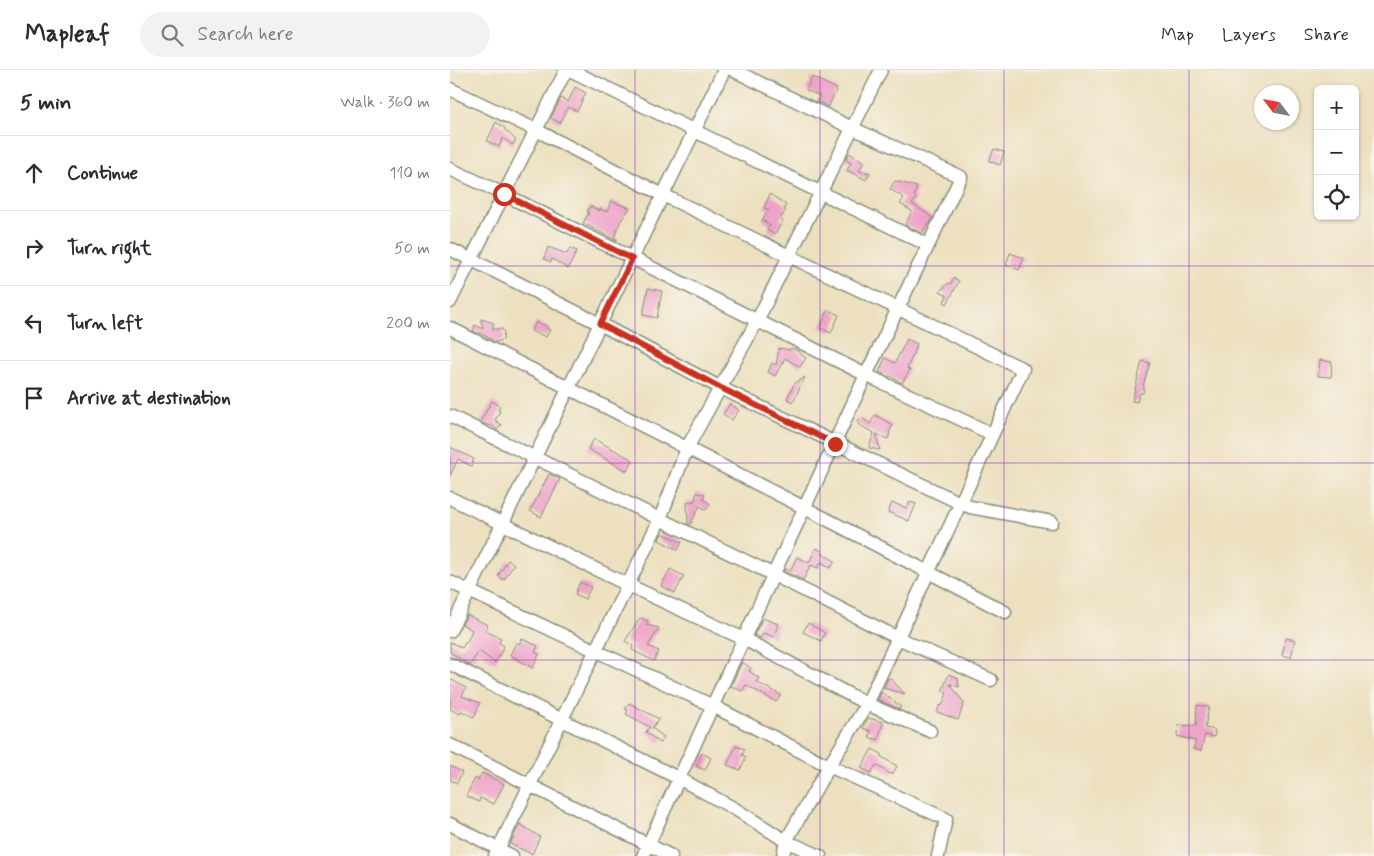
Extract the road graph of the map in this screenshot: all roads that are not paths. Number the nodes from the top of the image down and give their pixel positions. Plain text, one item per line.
1 (566, 70) edge
2 (570, 70) edge
3 (724, 70) edge
4 (733, 70) edge
5 (881, 70) edge
6 (450, 89) edge
7 (852, 128) junction
8 (536, 130) junction
9 (694, 131) junction
10 (450, 169) edge
11 (821, 193) junction
12 (504, 194) junction
13 (663, 196) junction
14 (928, 245) junction
15 (450, 249) edge
16 (790, 258) junction
17 (632, 259) junction
18 (471, 260) junction
19 (450, 302) edge
20 (897, 309) junction
21 (758, 321) junction
22 (600, 324) junction
23 (450, 328) edge
24 (866, 376) junction
25 (569, 388) junction
26 (721, 388) junction
27 (450, 416) edge
28 (992, 434) junction
29 (835, 444) junction
30 (687, 448) junction
31 (535, 457) junction
32 (450, 498) edge
33 (960, 503) junction
34 (805, 508) junction
35 (660, 519) junction
36 (1052, 522) dead end
37 (503, 524) junction
38 (928, 572) junction
39 (774, 575) junction
40 (450, 582) edge
41 (628, 585) junction
42 (470, 591) junction
43 (1005, 612) dead end
44 (450, 631) edge
45 (898, 638) junction
46 (744, 639) junction
47 (596, 651) junction
48 (450, 664) edge
49 (991, 680) dead end
50 (867, 704) junction
51 (713, 706) junction
52 (562, 720) junction
53 (930, 731) dead end
54 (450, 745) edge
55 (828, 766) junction
56 (680, 779) junction
57 (530, 786) junction
58 (450, 824) edge
59 (786, 841) junction
60 (646, 850) edge
61 (497, 853) edge
62 (512, 856) edge
63 (671, 856) edge
64 (783, 856) edge
65 (820, 856) edge
66 (938, 856) edge

1 - 8 street
2 - 9 street
3 - 9 street
4 - 7 street
5 - 7 street
6 - 8 street
7 - 11 street
7 - 14 street
8 - 12 street
8 - 13 street
9 - 11 street
9 - 13 street
10 - 12 street
11 - 14 street
11 - 16 street
12 - 17 street
12 - 18 street
13 - 16 street
13 - 17 street
14 - 20 street
15 - 18 street
16 - 20 street
16 - 21 street
17 - 21 street
17 - 22 street
18 - 19 street
18 - 22 street
20 - 24 street
20 - 28 street
21 - 24 street
21 - 26 street
22 - 25 street
22 - 26 street
23 - 25 street
24 - 28 street
24 - 29 street
25 - 30 street
25 - 31 street
26 - 29 street
26 - 30 street
27 - 31 street
28 - 33 street
29 - 33 street
29 - 34 street
30 - 34 street
30 - 35 street
31 - 35 street
31 - 37 street
32 - 37 street
33 - 36 street
33 - 38 street
34 - 38 street
34 - 39 street
35 - 39 street
35 - 41 street
37 - 41 street
37 - 42 street
38 - 43 street
38 - 45 street
39 - 45 street
39 - 46 street
40 - 42 street
41 - 46 street
41 - 47 street
42 - 44 street
42 - 47 street
45 - 49 street
45 - 50 street
46 - 50 street
46 - 51 street
47 - 51 street
47 - 52 street
48 - 52 street
50 - 53 street
50 - 55 street
51 - 55 street
51 - 56 street
52 - 56 street
52 - 57 street
54 - 57 street
55 - 59 street
55 - 66 street
56 - 59 street
56 - 60 street
57 - 60 street
57 - 61 street
58 - 61 street
59 - 64 street
59 - 65 street
60 - 63 street
61 - 62 street

